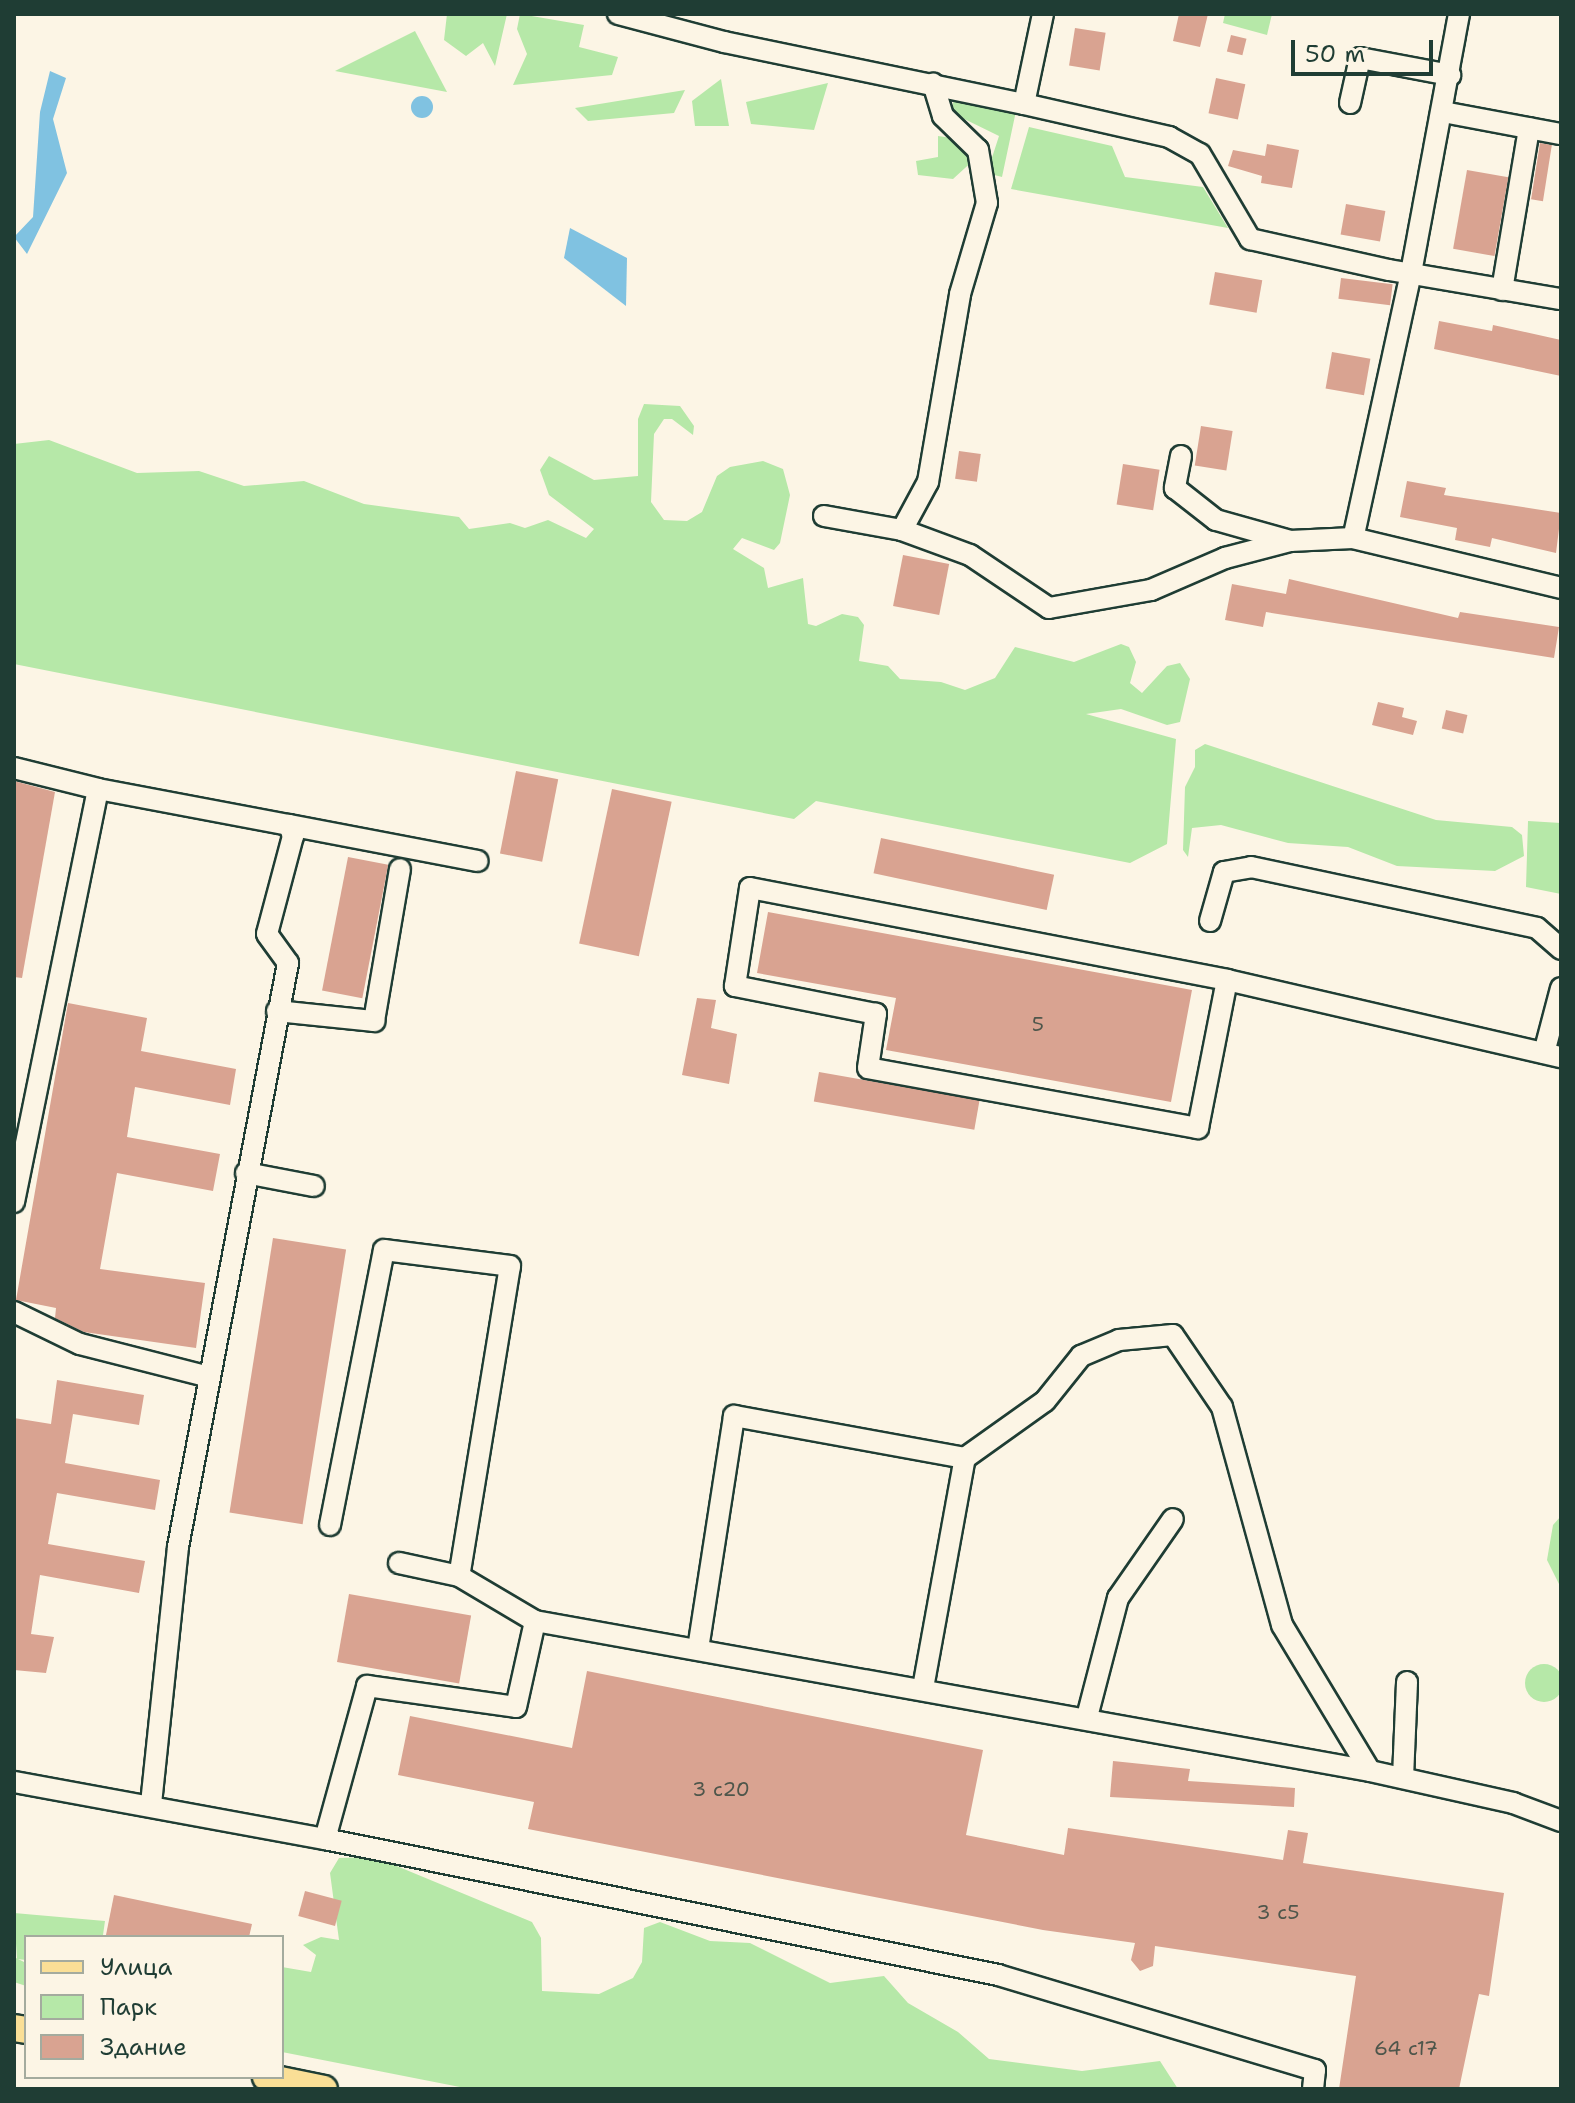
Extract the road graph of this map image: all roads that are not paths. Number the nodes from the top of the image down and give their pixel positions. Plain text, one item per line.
1 (618, 14) edge
2 (1043, 14) edge
3 (1459, 14) edge
4 (1450, 75) junction
5 (933, 84) junction
6 (1350, 103) dead end
7 (1024, 104) junction
8 (1443, 112) junction
9 (1529, 128) junction
10 (1561, 134) edge
11 (1411, 273) junction
12 (1502, 290) junction
13 (1561, 299) edge
14 (1181, 456) dead end
15 (824, 516) dead end
16 (902, 530) junction
17 (1353, 538) junction
18 (1290, 541) junction
19 (1561, 588) edge
20 (14, 768) edge
21 (98, 789) junction
22 (289, 825) junction
23 (478, 861) dead end
24 (400, 869) dead end
25 (1210, 921) dead end
26 (1561, 949) edge
27 (1227, 980) junction
28 (1561, 988) edge
29 (277, 1011) junction
30 (1552, 1055) edge
31 (246, 1173) junction
32 (314, 1186) dead end
33 (14, 1202) edge
34 (14, 1312) edge
35 (209, 1377) junction
36 (965, 1458) junction
37 (1173, 1519) dead end
38 (330, 1525) dead end
39 (399, 1563) dead end
40 (459, 1576) junction
41 (535, 1621) junction
42 (698, 1649) junction
43 (1407, 1682) dead end
44 (923, 1688) junction
45 (1087, 1717) junction
46 (1370, 1771) junction
47 (1403, 1778) junction
48 (14, 1782) edge
49 (151, 1805) junction
50 (1561, 1821) edge
51 (325, 1839) junction
52 (276, 2079) edge
53 (324, 2089) edge
54 (1313, 2089) edge

1 - 5 street
2 - 7 street
3 - 4 street
4 - 6 street
4 - 8 street
5 - 7 street
5 - 16 street
7 - 11 street
8 - 9 street
8 - 11 street
9 - 10 street
9 - 12 street
11 - 12 street
11 - 17 street
12 - 13 street
14 - 18 street
15 - 16 street
16 - 18 street
17 - 18 street
17 - 19 street
20 - 21 street
21 - 22 street
21 - 33 street
22 - 23 street
22 - 29 street
24 - 29 street
25 - 26 street
27 - 27 street
27 - 30 street
28 - 30 street
29 - 31 street
31 - 32 street
31 - 35 street
34 - 35 street
35 - 49 street
36 - 42 street
36 - 44 street
36 - 46 street
37 - 45 street
38 - 40 street
39 - 40 street
40 - 41 street
41 - 42 street
41 - 51 street
42 - 44 street
43 - 47 street
44 - 45 street
45 - 46 street
46 - 47 street
47 - 50 street
48 - 49 street
49 - 51 street
51 - 54 street
52 - 53 main road

